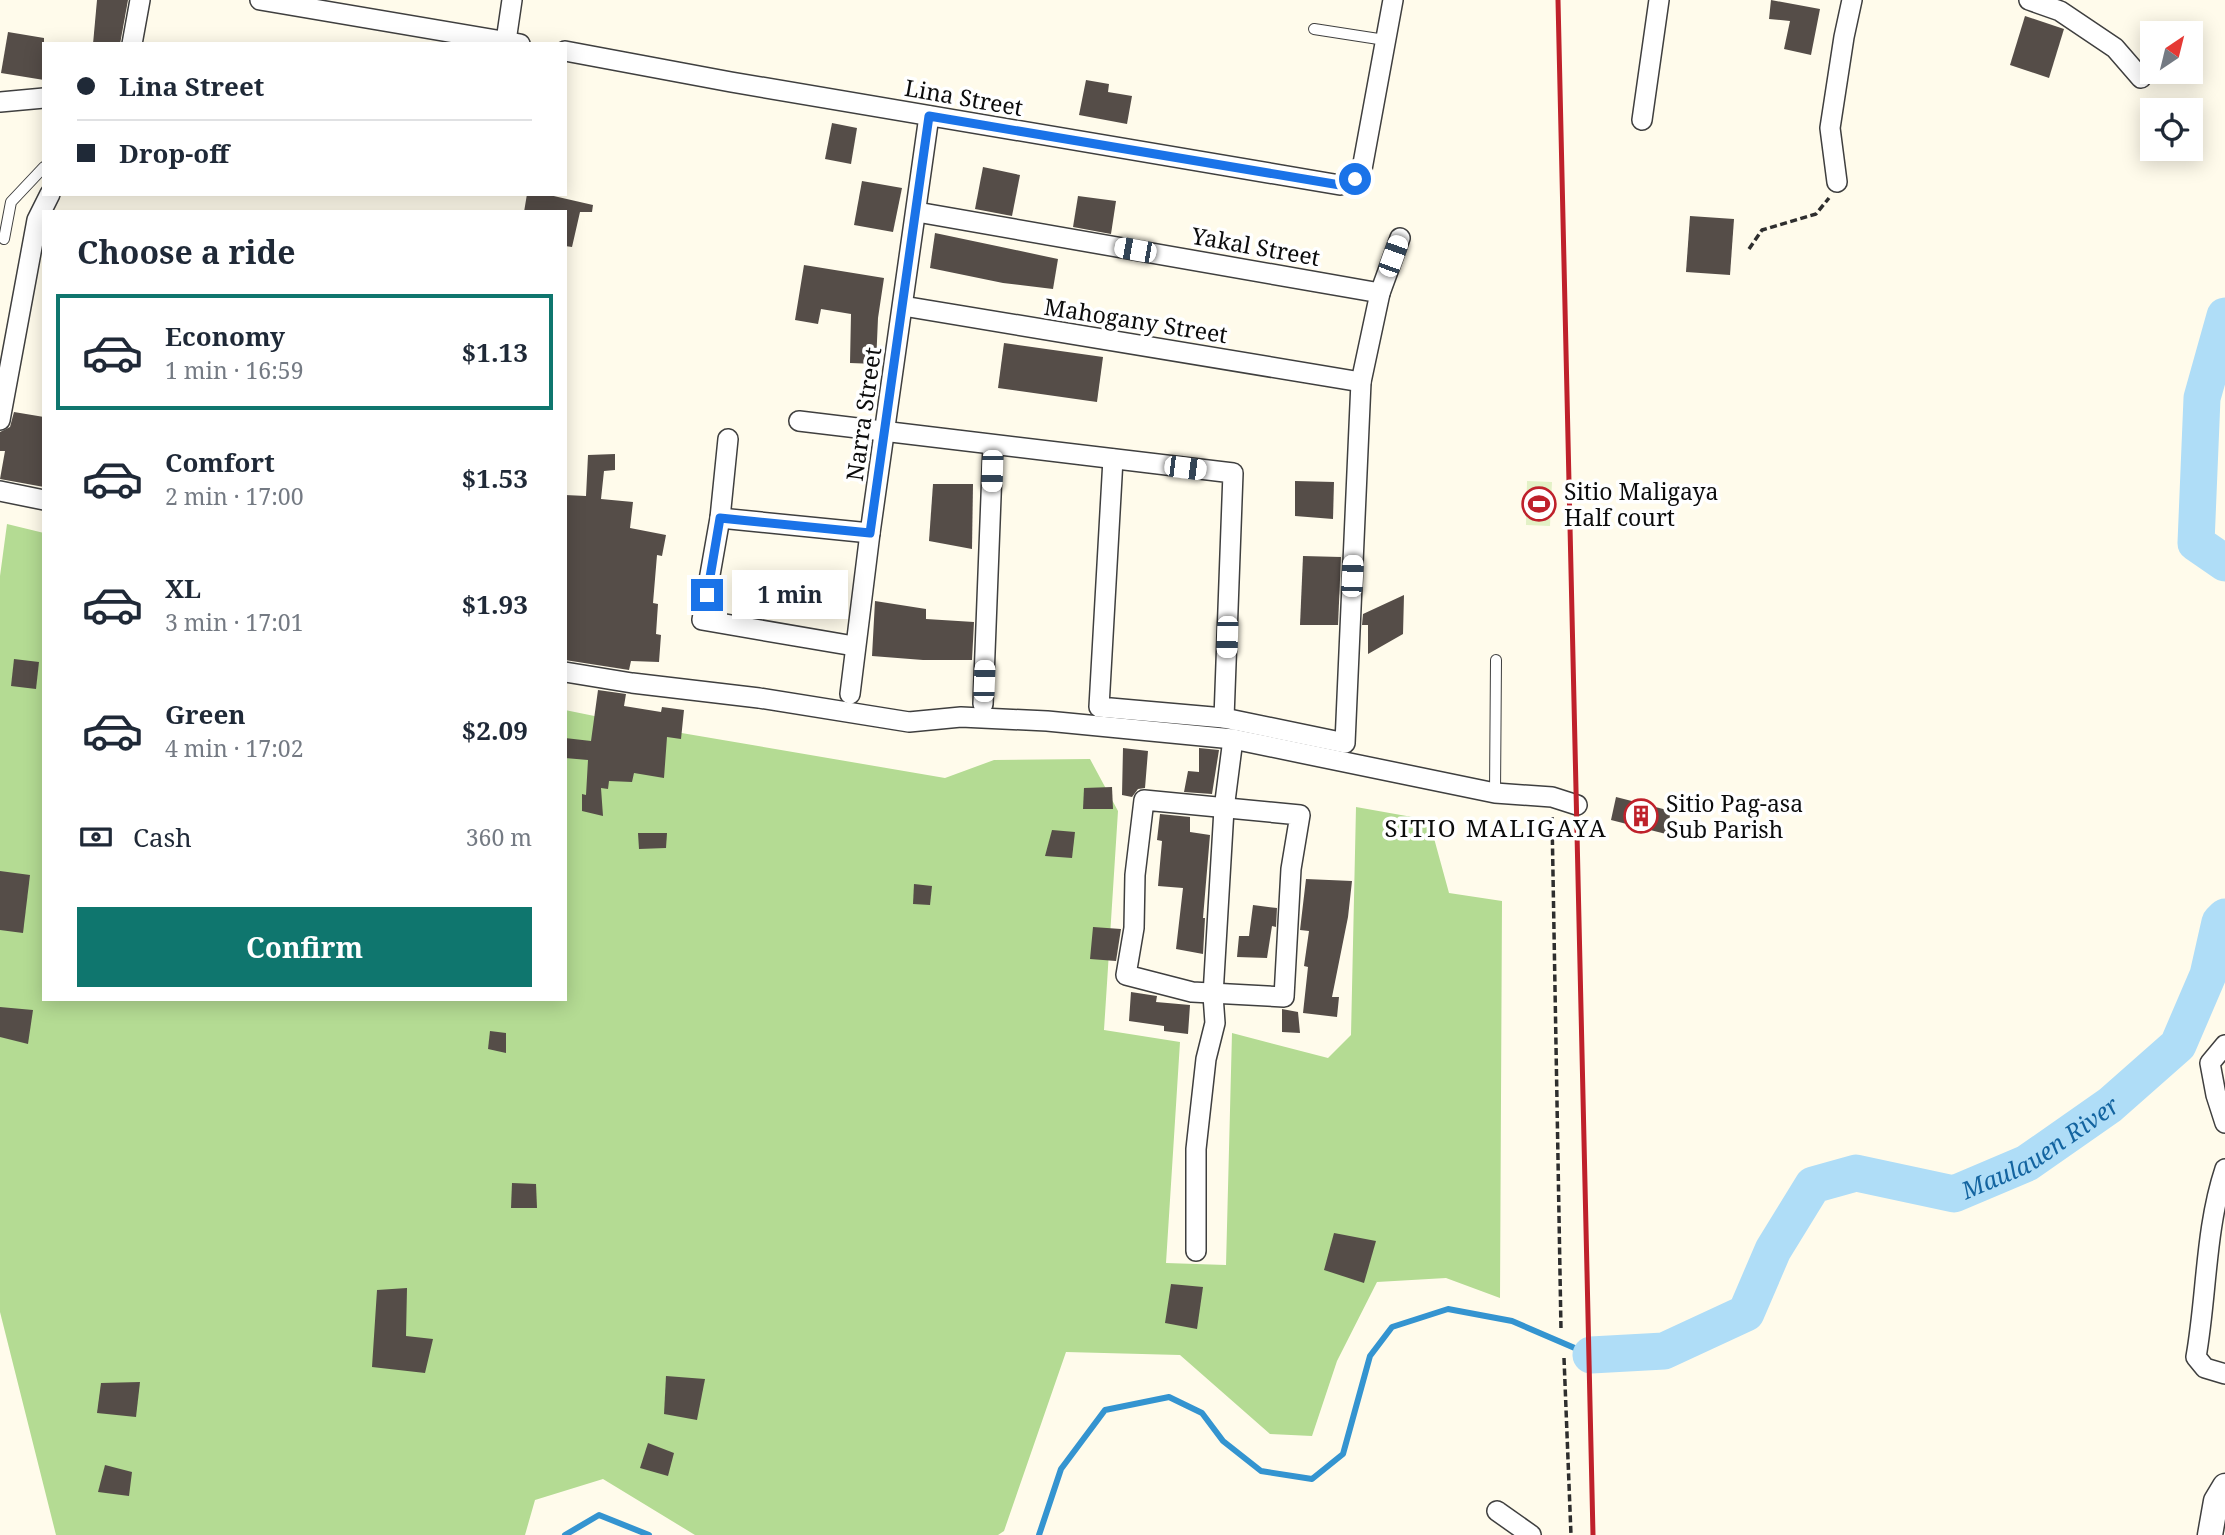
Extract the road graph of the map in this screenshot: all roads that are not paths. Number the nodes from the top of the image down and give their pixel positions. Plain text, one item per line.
1 (139, 0) edge
2 (260, 0) edge
3 (512, 0) edge
4 (1393, 0) edge
5 (1659, 0) edge
6 (1853, 0) edge
7 (2029, 0) edge
8 (316, 5) edge
9 (1314, 29) dead end
10 (1385, 40) junction
11 (132, 42) edge
12 (508, 42) edge
13 (513, 42) edge
14 (567, 51) edge
15 (2140, 77) edge
16 (42, 98) edge
17 (0, 102) edge
18 (929, 116) junction
19 (1642, 120) dead end
20 (42, 169) edge
21 (1837, 182) road end
22 (42, 210) edge
23 (917, 212) junction
24 (1400, 238) dead end
25 (4, 239) dead end
26 (1380, 293) junction
27 (903, 306) junction
28 (1361, 382) junction
29 (0, 420) edge
30 (799, 421) dead end
31 (886, 432) junction
32 (728, 439) dead end
33 (993, 444) junction
34 (1113, 459) junction
35 (0, 491) edge
36 (42, 500) edge
37 (720, 518) junction
38 (870, 533) junction
39 (854, 646) junction
40 (1496, 660) dead end
41 (567, 672) edge
42 (850, 694) dead end
43 (983, 704) dead end
44 (1224, 719) junction
45 (1233, 739) junction
46 (1495, 793) junction
47 (1577, 805) dead end
48 (1224, 809) junction
49 (1213, 995) junction
50 (2225, 1045) edge
51 (2225, 1123) edge
52 (2225, 1169) edge
53 (1196, 1251) dead end
54 (2225, 1374) edge
55 (2225, 1486) edge
56 (1497, 1511) dead end
57 (1531, 1535) edge
58 (2210, 1535) edge

1 - 11 street
2 - 8 street
3 - 13 street
4 - 10 street
5 - 19 street
6 - 21 street
7 - 15 street
8 - 12 street
9 - 10 lane
10 - 18 street, Lina Street
14 - 18 street, Lina Street
16 - 17 street
18 - 23 street, Narra Street
20 - 25 lane
22 - 29 street
23 - 26 street, Yakal Street
23 - 27 street, Narra Street
24 - 26 street
26 - 28 street
27 - 28 street, Mahogany Street
27 - 31 street, Narra Street
28 - 44 street
30 - 31 street
31 - 33 street
31 - 38 street, Narra Street
32 - 37 street
33 - 34 street
33 - 43 street
34 - 44 street
34 - 44 street
35 - 36 street
37 - 38 street
37 - 39 street
38 - 39 street, Narra Street
39 - 42 street, Narra Street
40 - 46 lane
41 - 45 street
45 - 46 street
45 - 48 street
46 - 47 street
48 - 49 street
48 - 49 street
48 - 49 street
49 - 53 street
50 - 51 street
52 - 54 street
55 - 58 street
56 - 57 street

